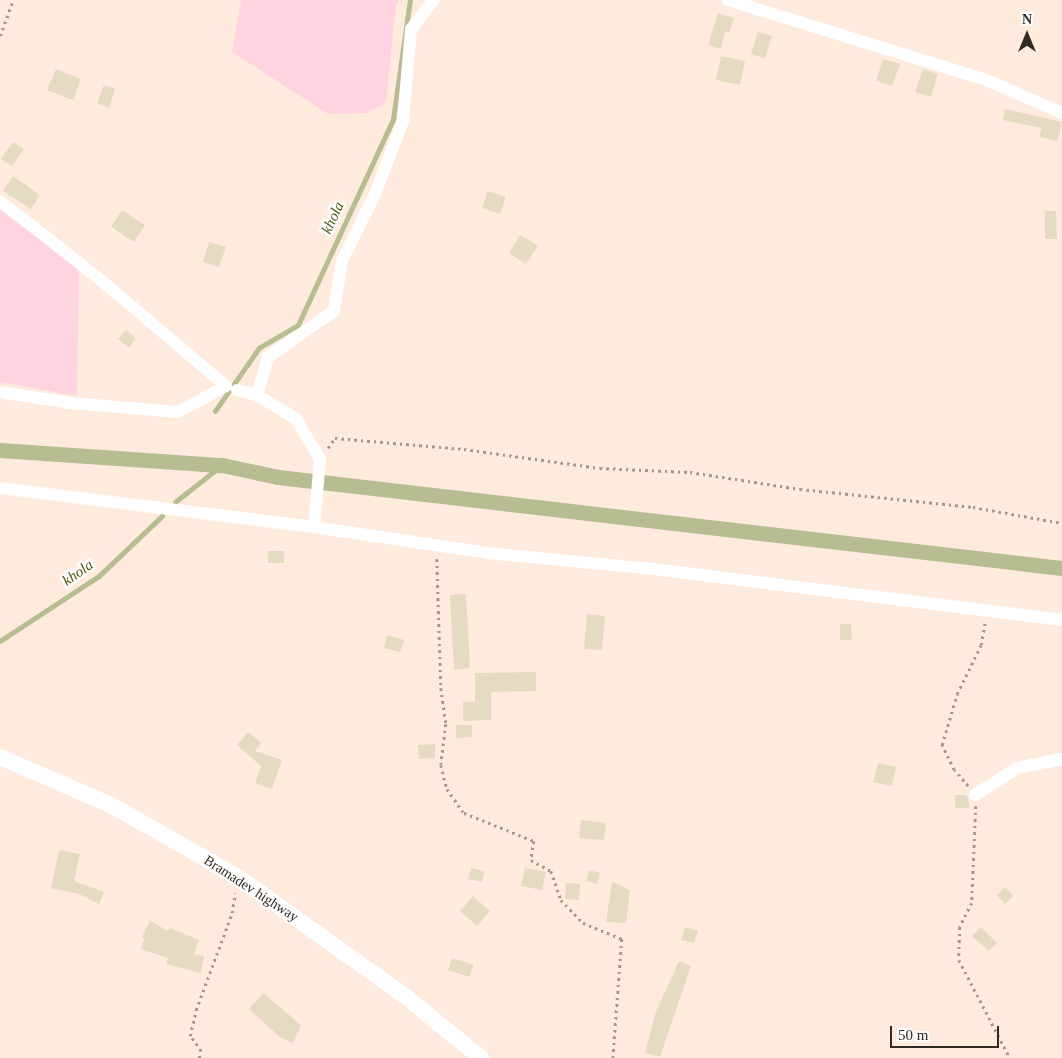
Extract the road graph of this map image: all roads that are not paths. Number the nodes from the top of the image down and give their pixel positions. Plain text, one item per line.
1 (434, 0) edge
2 (728, 0) edge
3 (1062, 113) edge
4 (0, 201) edge
5 (237, 390) dead end
6 (0, 392) edge
7 (257, 395) junction
8 (0, 488) edge
9 (314, 527) junction
10 (1062, 620) edge
11 (0, 757) edge
12 (1062, 759) edge
13 (976, 795) road end
14 (480, 1058) edge

1 - 7 street
2 - 3 street
4 - 6 street
5 - 7 street
7 - 9 street
8 - 9 street
9 - 10 street
11 - 14 street, Bramadev highway
12 - 13 street

